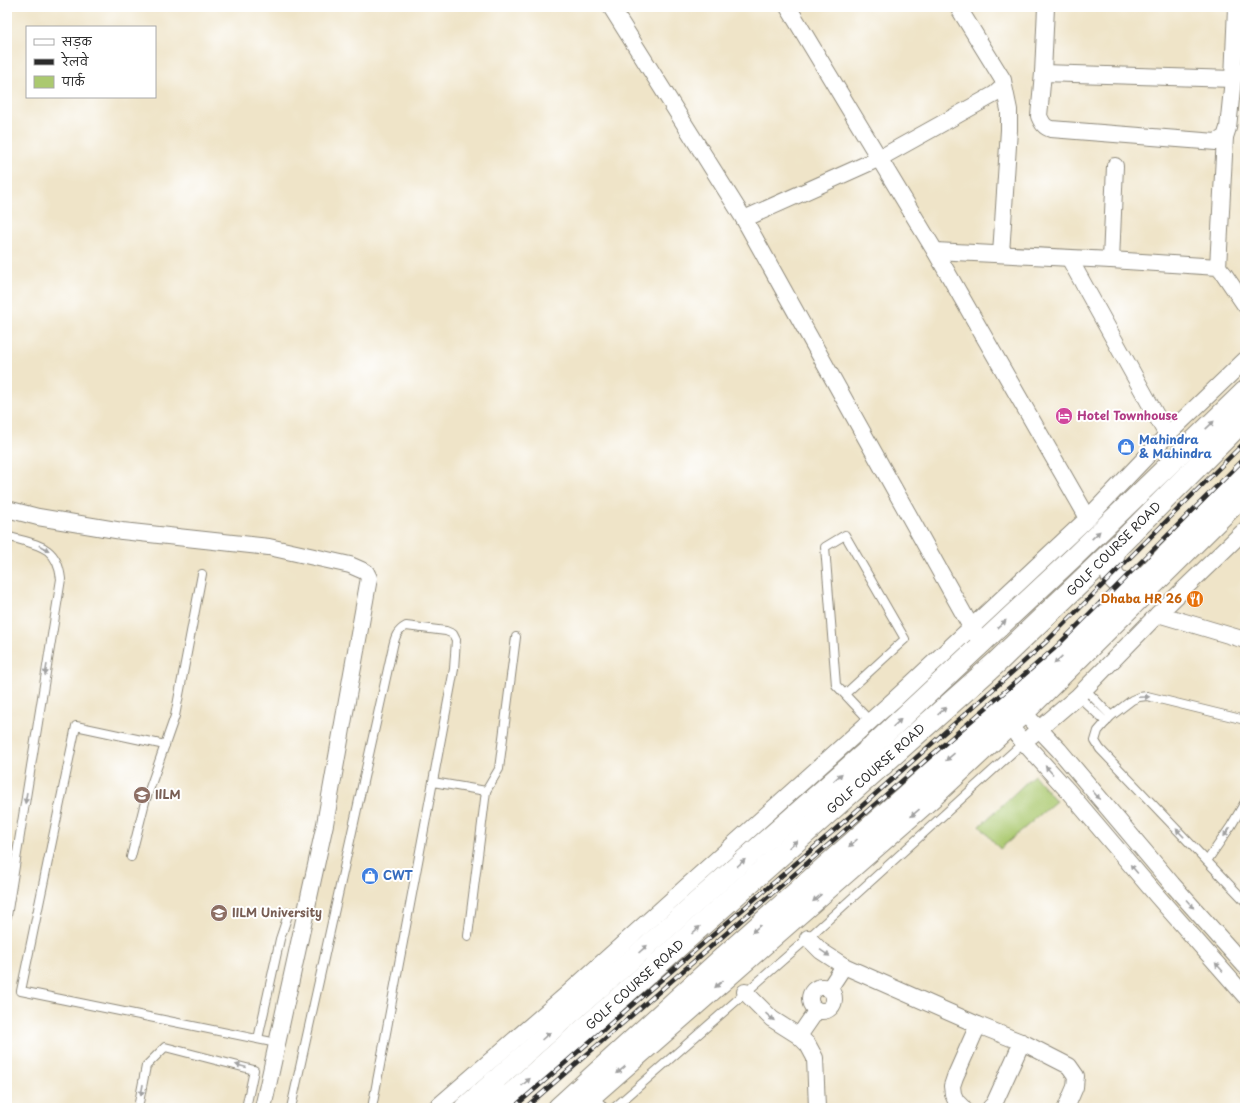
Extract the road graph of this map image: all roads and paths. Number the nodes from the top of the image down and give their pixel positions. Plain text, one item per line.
1 (611, 7) edge
2 (788, 7) edge
3 (958, 7) edge
4 (1046, 7) edge
5 (1236, 7) edge
6 (1043, 72) junction
7 (1233, 79) junction
8 (1004, 86) junction
9 (1225, 137) junction
10 (880, 158) junction
11 (1115, 166) dead end
12 (744, 219) junction
13 (935, 250) junction
14 (1001, 254) junction
15 (1069, 258) junction
16 (1111, 260) junction
17 (1218, 267) junction
18 (1245, 305) edge
19 (1245, 360) edge
20 (1245, 391) edge
21 (1245, 418) edge
22 (1167, 435) junction
23 (1245, 476) edge
24 (1245, 494) edge
25 (7, 508) edge
26 (1088, 518) junction
27 (1245, 530) edge
28 (7, 536) edge
29 (1116, 549) junction
30 (202, 574) dead end
31 (1144, 579) junction
32 (1158, 614) junction
33 (976, 635) junction
34 (516, 637) dead end
35 (1245, 640) edge
36 (845, 694) junction
37 (1086, 697) junction
38 (1024, 713) junction
39 (1108, 719) junction
40 (1245, 720) edge
41 (870, 721) junction
42 (1009, 726) junction
43 (1040, 729) junction
44 (1024, 742) junction
45 (165, 745) junction
46 (875, 757) junction
47 (433, 782) junction
48 (928, 790) junction
49 (486, 791) junction
50 (1245, 802) edge
51 (131, 857) dead end
52 (1207, 861) junction
53 (1172, 884) junction
54 (1158, 897) junction
55 (1245, 901) edge
56 (306, 912) junction
57 (7, 916) edge
58 (468, 936) dead end
59 (808, 938) junction
60 (1220, 938) junction
61 (1206, 952) junction
62 (844, 966) junction
63 (1245, 966) edge
64 (745, 992) junction
65 (1245, 996) edge
66 (978, 1025) junction
67 (799, 1036) junction
68 (258, 1039) junction
69 (1022, 1042) junction
70 (277, 1043) junction
71 (494, 1082) junction
72 (586, 1100) edge
73 (138, 1108) edge
74 (246, 1108) edge
75 (263, 1108) edge
76 (291, 1108) edge
77 (372, 1108) edge
78 (436, 1108) edge
79 (464, 1108) edge
80 (484, 1108) edge
81 (496, 1108) edge
82 (559, 1108) edge
83 (614, 1108) edge
84 (816, 1108) edge
85 (963, 1108) edge
86 (990, 1108) edge
87 (1066, 1108) edge

1 - 12 street
2 - 10 street
3 - 8 street
4 - 6 street
5 - 7 street
6 - 7 street
6 - 9 street
7 - 9 street
8 - 10 street
8 - 14 street
9 - 17 street
10 - 12 street
10 - 13 street
11 - 16 street
12 - 33 street
13 - 14 street
13 - 26 street
14 - 15 street
15 - 16 street
15 - 22 street
16 - 17 street
17 - 18 street
19 - 22 street
33 -> 20 street
21 - 29 main road, GOLF COURSE ROAD
22 - 26 street
23 - 31 main road
24 - 38 street
25 - 56 street
26 - 33 street
27 - 32 street
28 -> 57 lane
29 - 31 main road
46 -> 29 main road, GOLF COURSE ROAD
30 - 45 lane
31 -> 48 main road
32 - 35 street
32 - 37 street
33 - 41 street
46 -> 33 street
34 - 49 lane
36 - 36 lane
36 - 41 lane
37 - 39 lane
37 - 43 street
38 - 42 street
38 - 43 street
39 -> 40 lane
52 -> 39 lane
41 - 78 street
42 - 44 street
42 - 48 street
43 - 44 street
43 -> 53 street
54 -> 44 street
44 - 59 lane
45 - 51 lane
45 - 68 lane
71 -> 46 street
81 -> 46 main road, GOLF COURSE ROAD
47 - 49 lane
47 - 76 lane
47 - 77 lane
48 -> 72 main road
49 - 58 lane
50 -> 52 lane
52 - 55 lane
53 - 54 street
53 -> 60 street
54 - 61 street
56 - 68 lane
56 - 70 street
59 -> 62 street
59 - 64 lane
60 - 61 street
60 - 63 street
65 -> 61 street
62 - 66 street
62 - 67 street
64 -> 67 street
64 - 83 lane
66 - 69 street
66 - 85 street
67 - 84 street
68 - 70 lane
69 - 86 street
69 - 87 street
70 - 75 street
71 - 79 street
71 - 80 main road
72 - 82 main road
74 -> 73 lane

